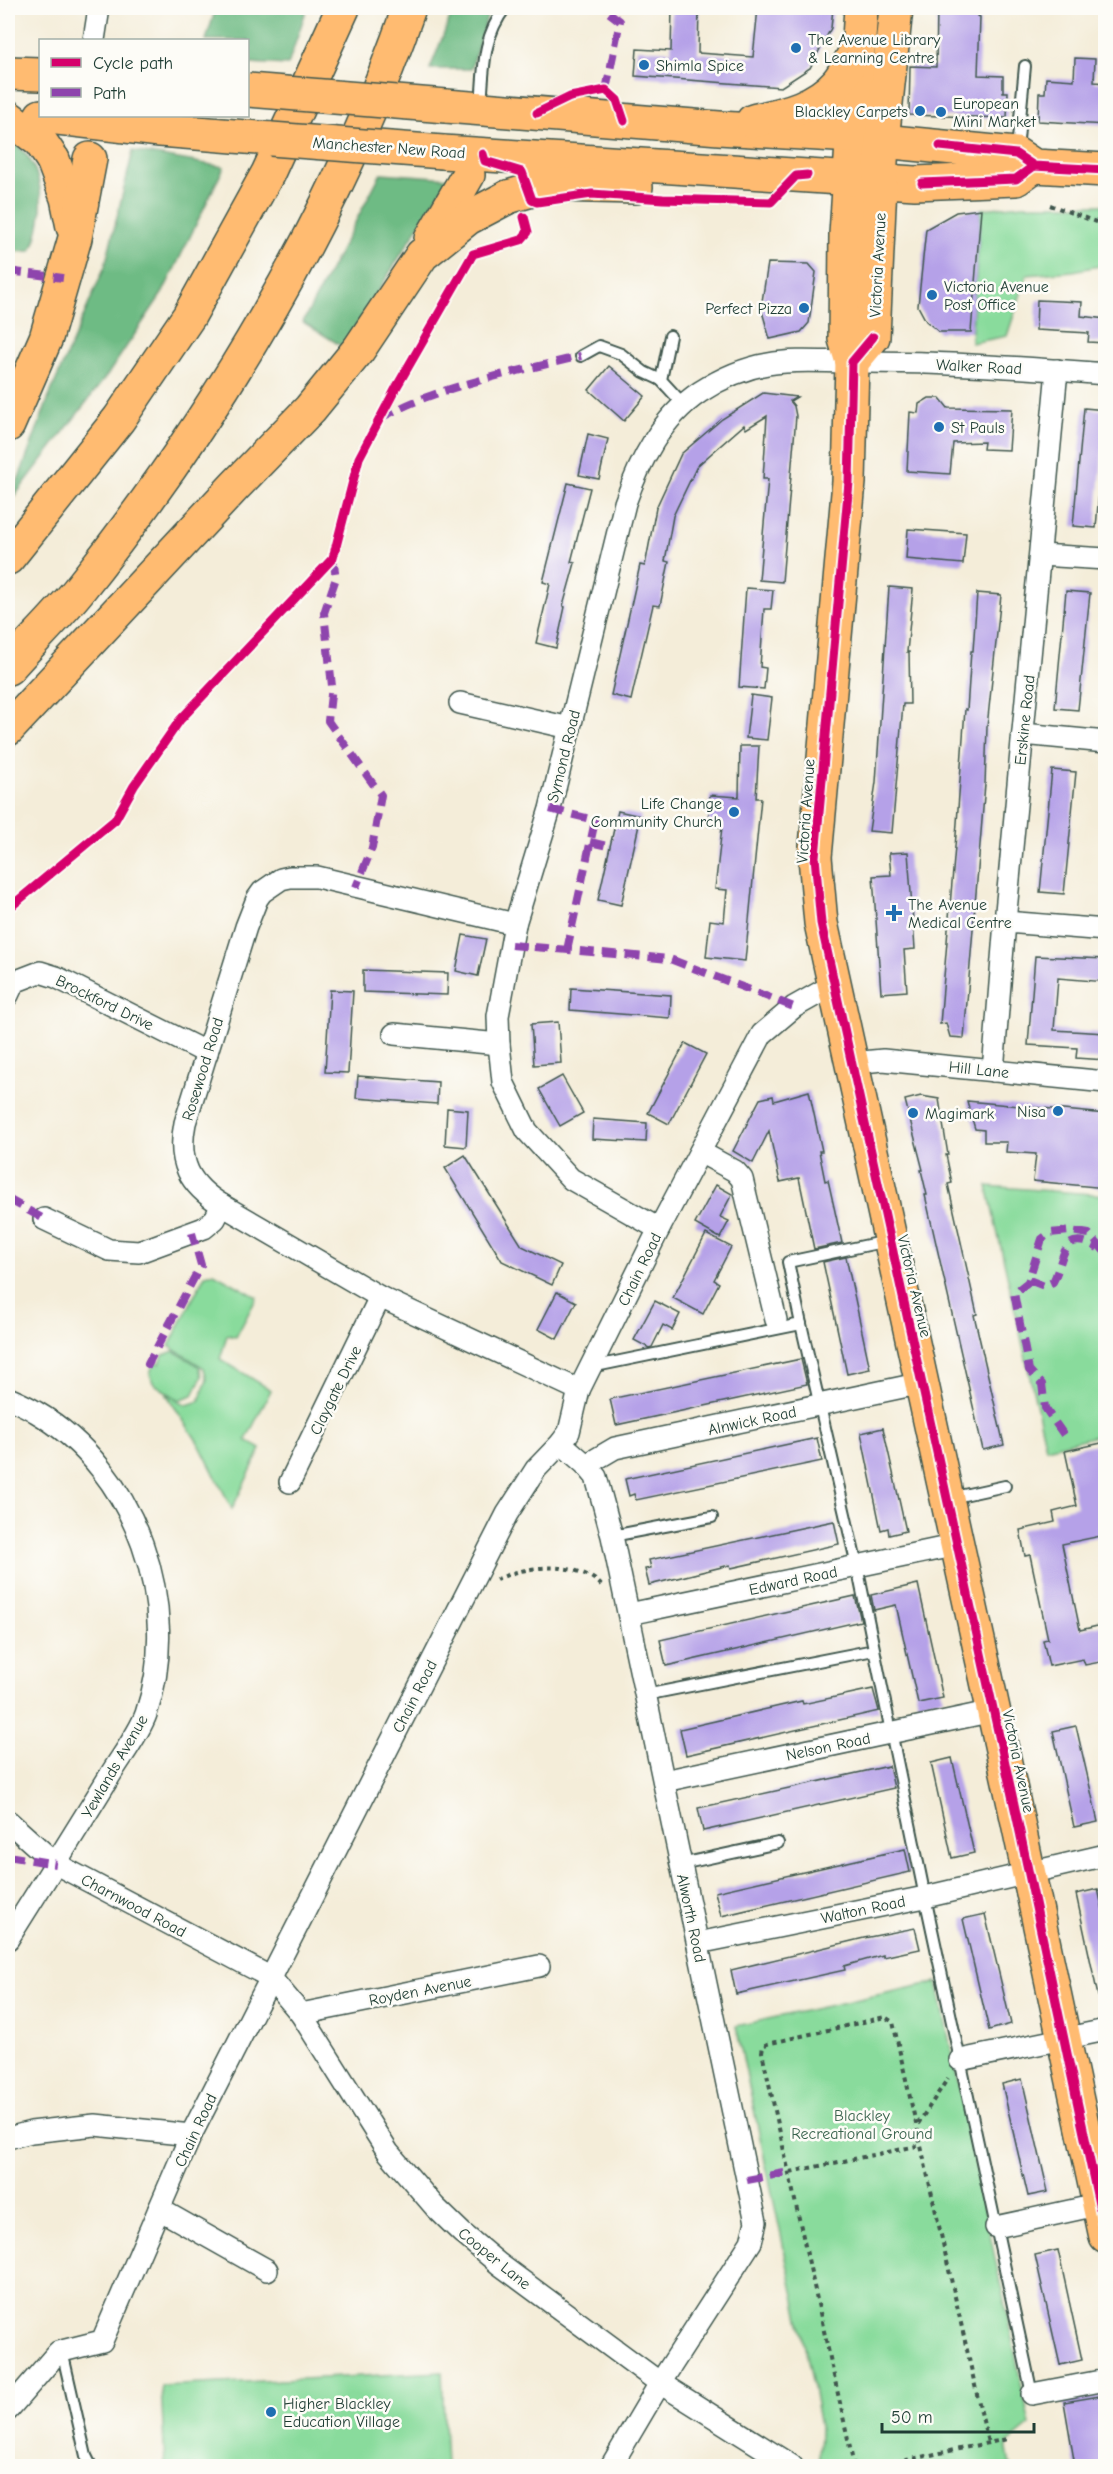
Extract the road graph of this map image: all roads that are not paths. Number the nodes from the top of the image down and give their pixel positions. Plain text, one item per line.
1 (99, 8) edge
2 (343, 8) edge
3 (409, 8) edge
4 (505, 8) edge
5 (861, 8) edge
6 (896, 8) edge
7 (94, 39) edge
8 (858, 48) junction
9 (1024, 66) dead end
10 (8, 73) edge
11 (39, 74) edge
12 (249, 90) edge
13 (249, 103) edge
14 (481, 109) junction
15 (8, 111) edge
16 (39, 116) edge
17 (8, 117) edge
18 (57, 117) edge
19 (90, 119) edge
20 (719, 128) junction
21 (454, 143) junction
22 (866, 160) junction
23 (1025, 160) junction
24 (690, 168) junction
25 (1106, 170) edge
26 (796, 176) junction
27 (75, 238) junction
28 (422, 255) junction
29 (670, 336) dead end
30 (581, 356) dead end
31 (852, 362) junction
32 (1058, 370) junction
33 (1106, 374) edge
34 (661, 380) junction
35 (684, 405) junction
36 (8, 425) edge
37 (1040, 555) junction
38 (8, 558) edge
39 (1106, 559) edge
40 (8, 668) edge
41 (460, 704) dead end
42 (570, 728) junction
43 (8, 729) edge
44 (1023, 734) junction
45 (1106, 741) edge
46 (1005, 922) junction
47 (515, 924) junction
48 (1106, 930) edge
49 (835, 984) junction
50 (8, 995) edge
51 (394, 1034) dead end
52 (499, 1044) junction
53 (207, 1053) junction
54 (852, 1063) junction
55 (993, 1071) junction
56 (1106, 1082) edge
57 (700, 1152) junction
58 (222, 1205) junction
59 (57, 1218) dead end
60 (659, 1229) junction
61 (890, 1240) junction
62 (380, 1297) junction
63 (776, 1320) dead end
64 (801, 1324) junction
65 (590, 1367) junction
66 (922, 1383) junction
67 (579, 1390) junction
68 (8, 1398) edge
69 (820, 1406) junction
70 (561, 1443) junction
71 (586, 1465) junction
72 (290, 1482) dead end
73 (1005, 1486) dead end
74 (947, 1499) junction
75 (712, 1517) dead end
76 (612, 1536) junction
77 (957, 1545) junction
78 (857, 1566) junction
79 (629, 1614) junction
80 (874, 1650) junction
81 (645, 1695) junction
82 (993, 1711) junction
83 (891, 1732) junction
84 (664, 1781) junction
85 (8, 1821) edge
86 (778, 1843) dead end
87 (1106, 1855) edge
88 (56, 1864) junction
89 (681, 1864) junction
90 (1028, 1873) junction
91 (925, 1897) junction
92 (8, 1939) edge
93 (698, 1944) junction
94 (539, 1966) dead end
95 (270, 1977) junction
96 (301, 2014) junction
97 (1106, 2030) edge
98 (1064, 2040) junction
99 (960, 2060) junction
100 (191, 2135) junction
101 (8, 2138) edge
102 (1102, 2204) edge
103 (159, 2209) junction
104 (996, 2227) junction
105 (1106, 2237) edge
106 (267, 2270) dead end
107 (62, 2351) junction
108 (1106, 2380) edge
109 (660, 2383) junction
110 (1032, 2394) joint
111 (8, 2410) edge
112 (91, 2466) edge
113 (611, 2466) edge
114 (792, 2466) edge

1 - 7 street
2 - 38 main road
3 - 40 main road
4 - 14 lane
5 - 8 main road
6 - 22 main road
8 - 20 main road
8 - 22 main road
9 - 23 lane
10 - 11 main road
12 - 21 main road, Manchester New Road, bridge
13 - 21 main road
14 - 20 main road, Manchester New Road
14 - 21 main road, Manchester New Road
14 - 24 main road
15 - 16 main road, Manchester New Road
17 - 27 main road
18 - 19 main road, Manchester New Road
19 - 21 main road, Manchester New Road, bridge
19 - 27 main road
20 - 22 main road, Manchester New Road
21 - 24 main road, Manchester New Road
21 - 28 main road
22 - 23 main road
22 - 26 main road, Manchester New Road
22 - 31 main road, Victoria Avenue
23 - 25 main road
24 - 26 main road, Manchester New Road
26 - 28 main road
27 - 36 main road
28 - 43 main road
29 - 34 lane
30 - 34 lane
31 - 32 street, Walker Road
31 - 35 street, Symond Road
31 - 49 main road, Victoria Avenue
32 - 33 street, Walker Road
32 - 37 street, Erskine Road
34 - 35 lane
35 - 42 street, Symond Road
37 - 39 street
37 - 44 street, Erskine Road
41 - 42 street
42 - 47 street, Symond Road
44 - 45 street
44 - 46 street, Erskine Road
46 - 48 street
46 - 55 street, Erskine Road
47 - 52 street, Symond Road
47 - 53 street, Rosewood Road
49 - 54 main road, Victoria Avenue
49 - 57 street, Chain Road
50 - 53 street, Brockford Drive
51 - 52 street
52 - 60 street, Symond Road
53 - 58 street, Rosewood Road
54 - 55 street, Hill Lane
54 - 61 main road, Victoria Avenue
55 - 56 street, Hill Lane
57 - 60 street, Chain Road
57 - 63 street
58 - 59 street
58 - 62 street, Rosewood Road
60 - 65 street, Chain Road
61 - 64 lane
61 - 66 main road, Victoria Avenue
62 - 67 street, Rosewood Road
62 - 72 street, Claygate Drive
64 - 65 lane
64 - 69 lane
65 - 67 street, Chain Road
66 - 69 street, Alnwick Road
66 - 74 main road, Victoria Avenue
67 - 70 street, Chain Road
68 - 88 street, Yewlands Avenue
69 - 71 street, Alnwick Road
69 - 78 lane
70 - 71 street, Alworth Road
70 - 95 street, Chain Road
71 - 76 street, Alworth Road
73 - 74 lane
74 - 77 main road, Victoria Avenue
75 - 76 lane
76 - 79 street, Alworth Road
77 - 78 street, Edward Road
77 - 82 main road, Victoria Avenue
78 - 79 street, Edward Road
78 - 80 lane
79 - 81 street, Alworth Road
80 - 81 lane
80 - 83 lane
81 - 84 street, Alworth Road
82 - 83 street, Nelson Road
82 - 90 main road, Victoria Avenue
83 - 84 street, Nelson Road
83 - 91 lane
84 - 89 street, Alworth Road
85 - 88 street, Charnwood Road
86 - 89 lane
87 - 90 street, Walton Road
88 - 92 street, Yewlands Avenue
88 - 95 street, Charnwood Road
89 - 93 street, Alworth Road
90 - 91 street, Walton Road
90 - 98 main road, Victoria Avenue
91 - 93 street, Walton Road
91 - 99 lane
93 - 109 street, Alworth Road
94 - 96 street, Royden Avenue
95 - 96 street, Cooper Lane
95 - 100 street, Chain Road
96 - 109 street, Cooper Lane
97 - 98 street
98 - 99 street
98 - 102 main road, Victoria Avenue
99 - 104 lane
100 - 101 street
100 - 103 street, Chain Road
102 - 104 street
102 - 105 main road, Victoria Avenue
103 - 106 street
103 - 107 street, Chain Road
104 - 110 lane
107 - 111 street
107 - 112 lane
108 - 110 street
109 - 113 street, Alworth Road
109 - 114 street, Cooper Lane

